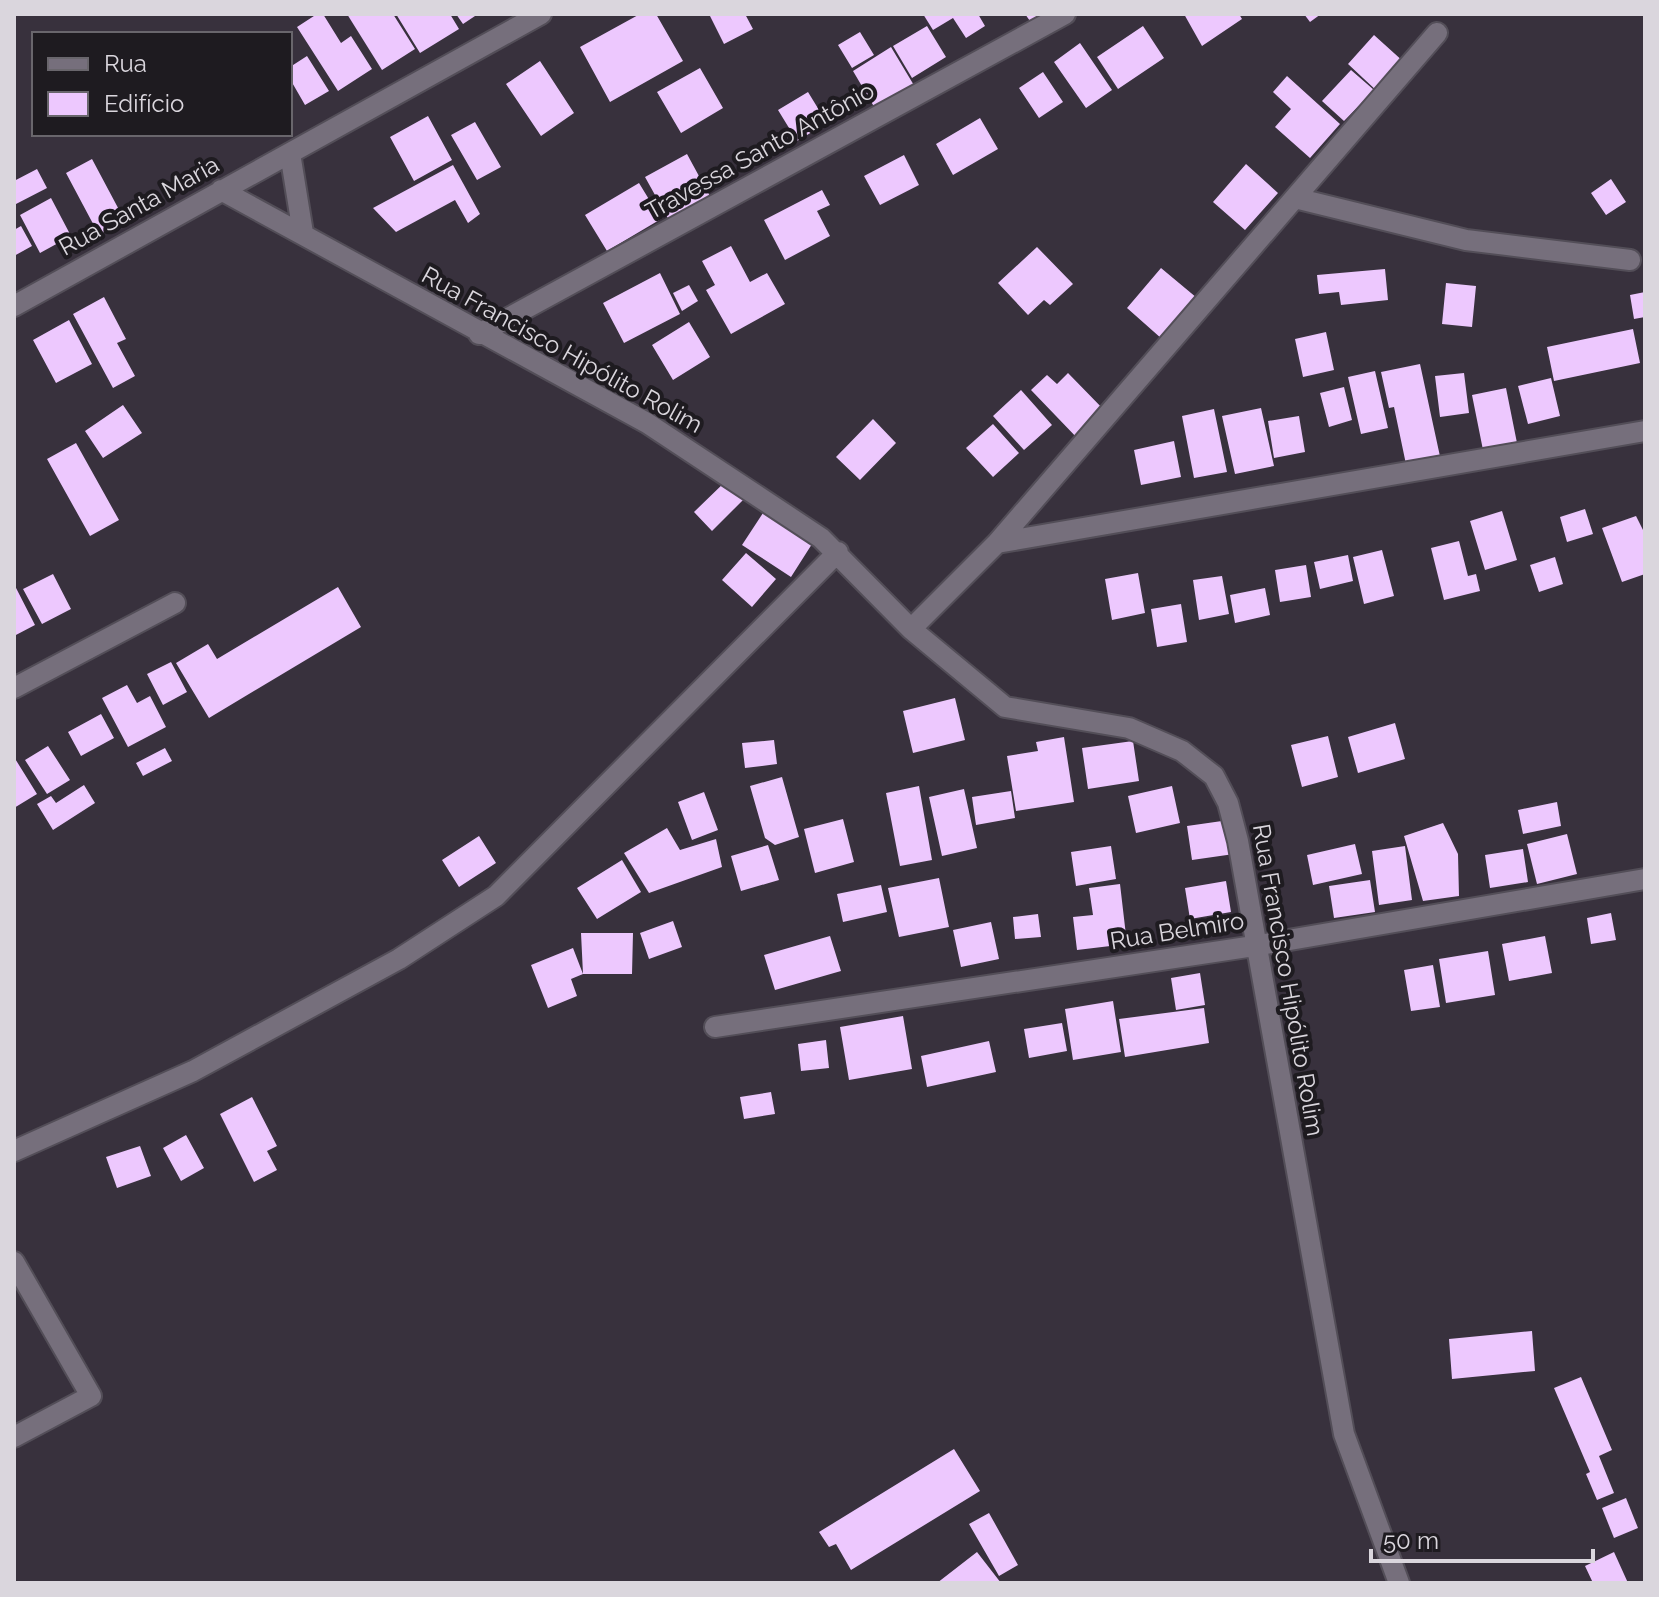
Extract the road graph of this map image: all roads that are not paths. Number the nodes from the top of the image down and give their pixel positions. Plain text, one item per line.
1 (541, 14) edge
2 (1065, 14) edge
3 (1437, 33) dead end
4 (290, 153) junction
5 (221, 190) junction
6 (1295, 198) junction
7 (303, 233) junction
8 (1630, 260) dead end
9 (14, 306) edge
10 (479, 334) junction
11 (1645, 431) edge
12 (997, 543) junction
13 (838, 552) junction
14 (175, 603) dead end
15 (911, 629) junction
16 (14, 688) edge
17 (1645, 879) edge
18 (1254, 946) junction
19 (715, 1027) dead end
20 (14, 1151) edge
21 (14, 1262) edge
22 (14, 1437) edge
23 (1399, 1583) edge

1 - 4 street, Rua Santa Maria
2 - 10 street, Travessa Santo Antônio
3 - 6 street
4 - 5 street, Rua Santa Maria
4 - 7 street
5 - 7 street, Rua Francisco Hipólito Rolim
5 - 9 street, Rua Santa Maria
6 - 8 street
6 - 12 street
7 - 10 street, Rua Francisco Hipólito Rolim
10 - 13 street, Rua Francisco Hipólito Rolim
11 - 12 street
12 - 15 street
13 - 15 street, Rua Francisco Hipólito Rolim
13 - 20 street
14 - 16 street
15 - 18 street, Rua Francisco Hipólito Rolim
17 - 18 street, Rua Belmiro
18 - 19 street, Rua Belmiro
18 - 23 street, Rua Francisco Hipólito Rolim
21 - 22 street

